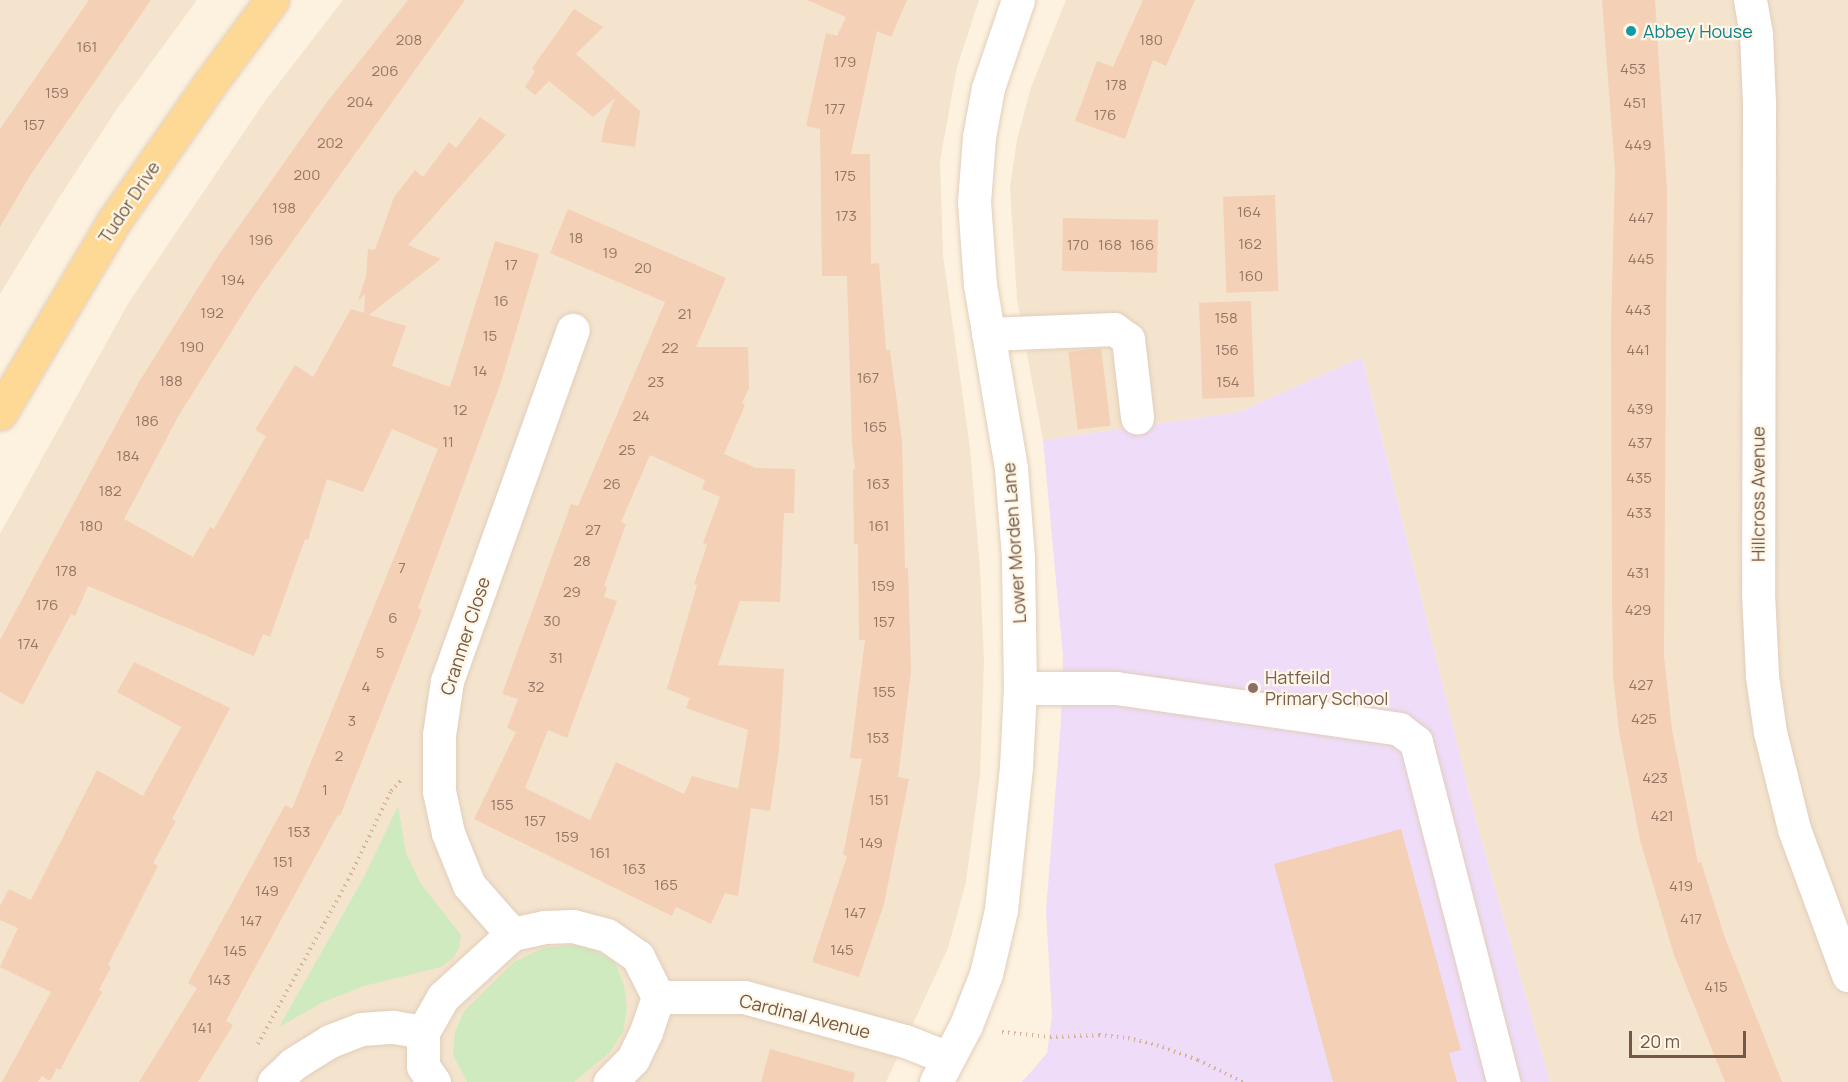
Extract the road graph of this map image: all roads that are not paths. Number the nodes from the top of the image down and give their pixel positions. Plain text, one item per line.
1 (272, 0) edge
2 (1018, 0) edge
3 (1750, 0) edge
4 (573, 330) dead end
5 (988, 334) junction
6 (0, 413) edge
7 (1137, 417) dead end
8 (1020, 688) junction
9 (512, 934) junction
10 (1848, 975) edge
11 (658, 997) junction
12 (423, 1032) junction
13 (942, 1070) edge
14 (274, 1082) edge
15 (434, 1082) edge
16 (610, 1082) edge
17 (1503, 1082) edge

1 - 6 main road, Tudor Drive
2 - 5 street, Lower Morden Lane
3 - 10 street, Hillcross Avenue
4 - 9 street, Cranmer Close
5 - 7 street
5 - 8 street, Lower Morden Lane
8 - 13 street, Lower Morden Lane
8 - 17 street
9 - 11 street
9 - 12 street
11 - 13 street, Cardinal Avenue
11 - 16 street
12 - 14 street
12 - 15 street

